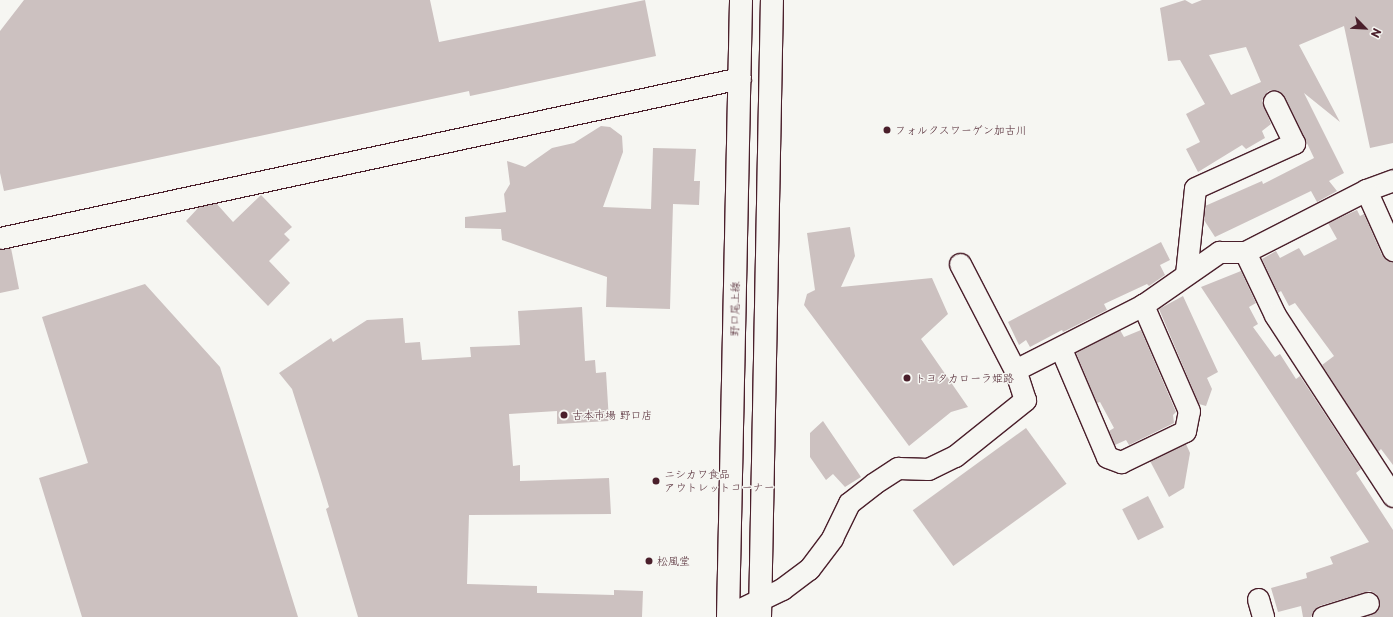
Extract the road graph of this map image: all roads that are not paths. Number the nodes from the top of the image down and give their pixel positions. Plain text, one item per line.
1 (741, 0) edge
2 (772, 0) edge
3 (740, 78) junction
4 (1274, 102) dead end
5 (1393, 180) edge
6 (1366, 190) junction
7 (0, 238) edge
8 (1393, 250) edge
9 (1244, 252) junction
10 (960, 264) dead end
11 (1186, 274) junction
12 (1143, 305) junction
13 (1061, 349) junction
14 (1015, 370) junction
15 (1393, 496) edge
16 (1368, 603) dead end
17 (761, 608) edge
18 (728, 616) edge
19 (1323, 617) edge

1 - 3 main road, 野口尾上線
2 - 17 main road
3 - 7 street
3 - 18 main road, 野口尾上線
4 - 11 street
5 - 6 street
6 - 8 street
6 - 9 street
9 - 11 street
9 - 15 street
10 - 14 street
11 - 12 street
12 - 13 street
12 - 13 street
13 - 14 street
14 - 17 street
16 - 19 street
17 - 18 street

